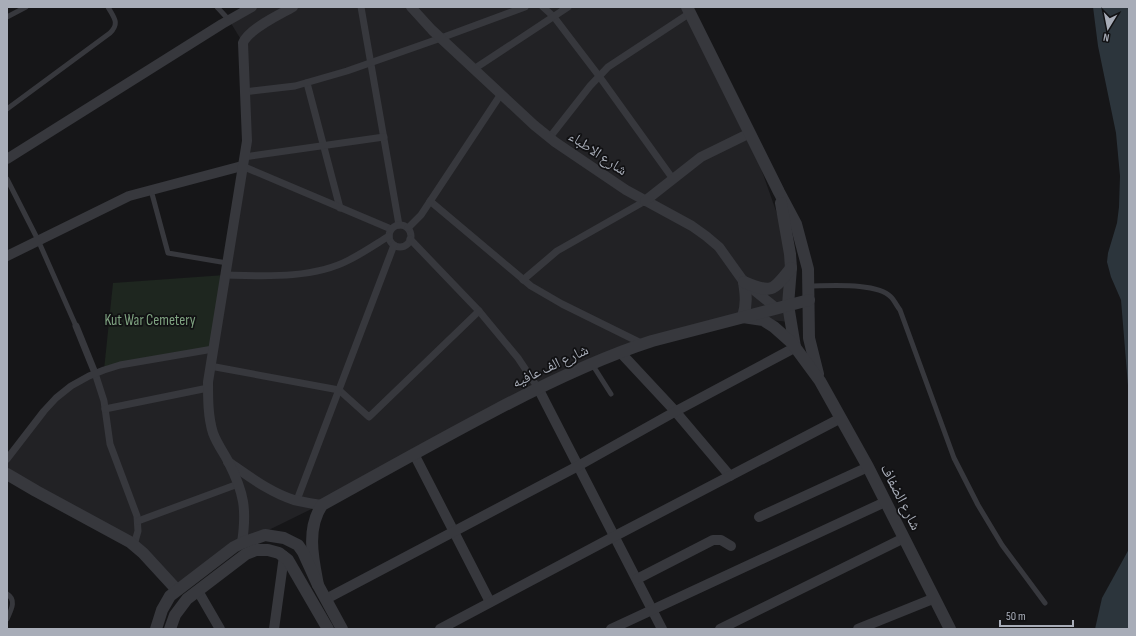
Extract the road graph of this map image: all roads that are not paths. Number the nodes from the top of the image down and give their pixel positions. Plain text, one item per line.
1 (26, 7) edge
2 (108, 7) edge
3 (217, 7) edge
4 (252, 7) edge
5 (294, 7) edge
6 (361, 7) edge
7 (411, 7) edge
8 (525, 7) edge
9 (543, 7) edge
10 (568, 7) edge
11 (689, 10) edge
12 (7, 17) edge
13 (554, 17) junction
14 (229, 20) junction
15 (441, 38) junction
16 (370, 62) junction
17 (474, 69) junction
18 (599, 76) junction
19 (307, 83) junction
20 (244, 92) junction
21 (501, 94) junction
22 (7, 109) edge
23 (750, 133) junction
24 (384, 137) junction
25 (550, 137) junction
26 (324, 145) junction
27 (7, 159) edge
28 (243, 162) junction
29 (7, 179) edge
30 (673, 179) junction
31 (151, 189) junction
32 (779, 192) junction
33 (430, 201) junction
34 (645, 201) junction
35 (340, 208) junction
36 (399, 225) junction
37 (408, 228) junction
38 (390, 233) junction
39 (410, 239) junction
40 (38, 240) junction
41 (394, 245) junction
42 (7, 256) edge
43 (227, 263) junction
44 (791, 268) junction
45 (225, 275) junction
46 (523, 280) junction
47 (744, 282) junction
48 (809, 286) junction
49 (809, 300) junction
50 (782, 307) junction
51 (479, 311) junction
52 (743, 317) junction
53 (76, 326) joint
54 (643, 344) junction
55 (796, 347) junction
56 (213, 349) junction
57 (620, 352) junction
58 (592, 364) junction
59 (210, 366) junction
60 (95, 373) junction
61 (820, 381) junction
62 (208, 388) junction
63 (538, 388) junction
64 (338, 390) junction
65 (611, 394) dead end
66 (105, 409) junction
67 (675, 411) junction
68 (840, 418) junction
69 (414, 454) junction
70 (7, 459) edge
71 (228, 462) junction
72 (578, 466) junction
73 (868, 467) junction
74 (7, 474) edge
75 (730, 476) junction
76 (238, 484) junction
77 (297, 500) junction
78 (885, 502) junction
79 (322, 505) junction
80 (758, 517) dead end
81 (138, 522) junction
82 (454, 531) junction
83 (615, 536) junction
84 (904, 538) junction
85 (242, 543) junction
86 (134, 545) junction
87 (731, 546) dead end
88 (284, 556) junction
89 (637, 579) junction
90 (318, 585) junction
91 (177, 590) junction
92 (198, 591) junction
93 (7, 594) edge
94 (934, 598) junction
95 (326, 599) junction
96 (490, 602) junction
97 (1045, 602) dead end
98 (652, 610) junction
99 (7, 619) edge
100 (156, 629) edge
101 (170, 629) edge
102 (220, 629) edge
103 (274, 629) edge
104 (328, 629) edge
105 (342, 629) edge
106 (440, 629) edge
107 (611, 629) edge
108 (662, 629) edge
109 (720, 629) edge
110 (858, 629) edge
111 (950, 629) edge

1 - 12 lane
2 - 22 lane
3 - 14 lane
4 - 14 street
5 - 20 street
6 - 16 street
7 - 15 street, شارع الاطباء
8 - 15 street
9 - 13 street
10 - 13 street
11 - 18 street
11 - 23 street
13 - 17 street
13 - 18 street
14 - 27 street
15 - 16 street
15 - 17 street, شارع الاطباء
16 - 19 street
16 - 24 street
17 - 21 street, شارع الاطباء
18 - 25 street
18 - 30 street
19 - 20 street
19 - 26 street
20 - 28 street
21 - 25 street, شارع الاطباء
21 - 33 street
23 - 30 street
23 - 32 street
24 - 26 street
24 - 36 street
25 - 34 street, شارع الاطباء
26 - 28 street
26 - 35 street
28 - 31 street
28 - 35 street
28 - 43 street
29 - 40 lane
30 - 34 street
31 - 40 street
31 - 43 lane
32 - 44 street
32 - 48 street
33 - 37 street
33 - 46 street
34 - 46 street
34 - 47 street, شارع الاطباء
35 - 38 street
36 - 37 street
36 - 38 street
37 - 39 street
38 - 41 street
38 - 45 street
39 - 41 street
39 - 51 street
40 - 42 street
40 - 53 lane
41 - 64 street
43 - 45 street
44 - 47 street
44 - 50 street
45 - 56 street
46 - 54 street
47 - 50 street, شارع الاطباء
47 - 52 street
48 - 49 street
48 - 97 lane
49 - 50 street, شارع الف عافيه
49 - 61 street
50 - 52 street, شارع الف عافيه
50 - 55 street
51 - 63 street
51 - 64 street
52 - 54 street, شارع الف عافيه
52 - 55 street
53 - 60 street
54 - 57 street, شارع الف عافيه
55 - 61 street
55 - 67 street
56 - 59 street
56 - 60 street
57 - 58 street, شارع الف عافيه
57 - 67 street
58 - 63 street, شارع الف عافيه
58 - 65 lane
59 - 62 street
59 - 64 street
60 - 66 street
60 - 70 street
61 - 68 street, شارع الضفاف
62 - 66 street
62 - 71 street
63 - 69 street, شارع الف عافيه
63 - 72 street
64 - 77 street
66 - 81 street
67 - 72 street
67 - 75 street
68 - 73 street, شارع الضفاف
68 - 75 street
69 - 79 street, شارع الف عافيه
69 - 82 street
71 - 76 street
71 - 77 street
72 - 82 street
72 - 83 street
73 - 78 street, شارع الضفاف
73 - 80 street
74 - 86 street
75 - 83 street
76 - 81 street
76 - 85 street
77 - 79 street
78 - 84 street, شارع الضفاف
78 - 98 street
79 - 90 street
81 - 86 street
82 - 95 street
82 - 96 street
83 - 89 street
83 - 96 street
84 - 94 street, شارع الضفاف
84 - 109 street
85 - 90 street
85 - 91 street
86 - 91 street
87 - 89 street
88 - 92 street
88 - 103 street
88 - 104 street
89 - 98 street
90 - 95 street
91 - 100 street
92 - 101 street
92 - 102 street
93 - 99 lane
94 - 110 street
94 - 111 street, شارع الضفاف
95 - 105 street
96 - 106 street
98 - 107 street
98 - 108 street

